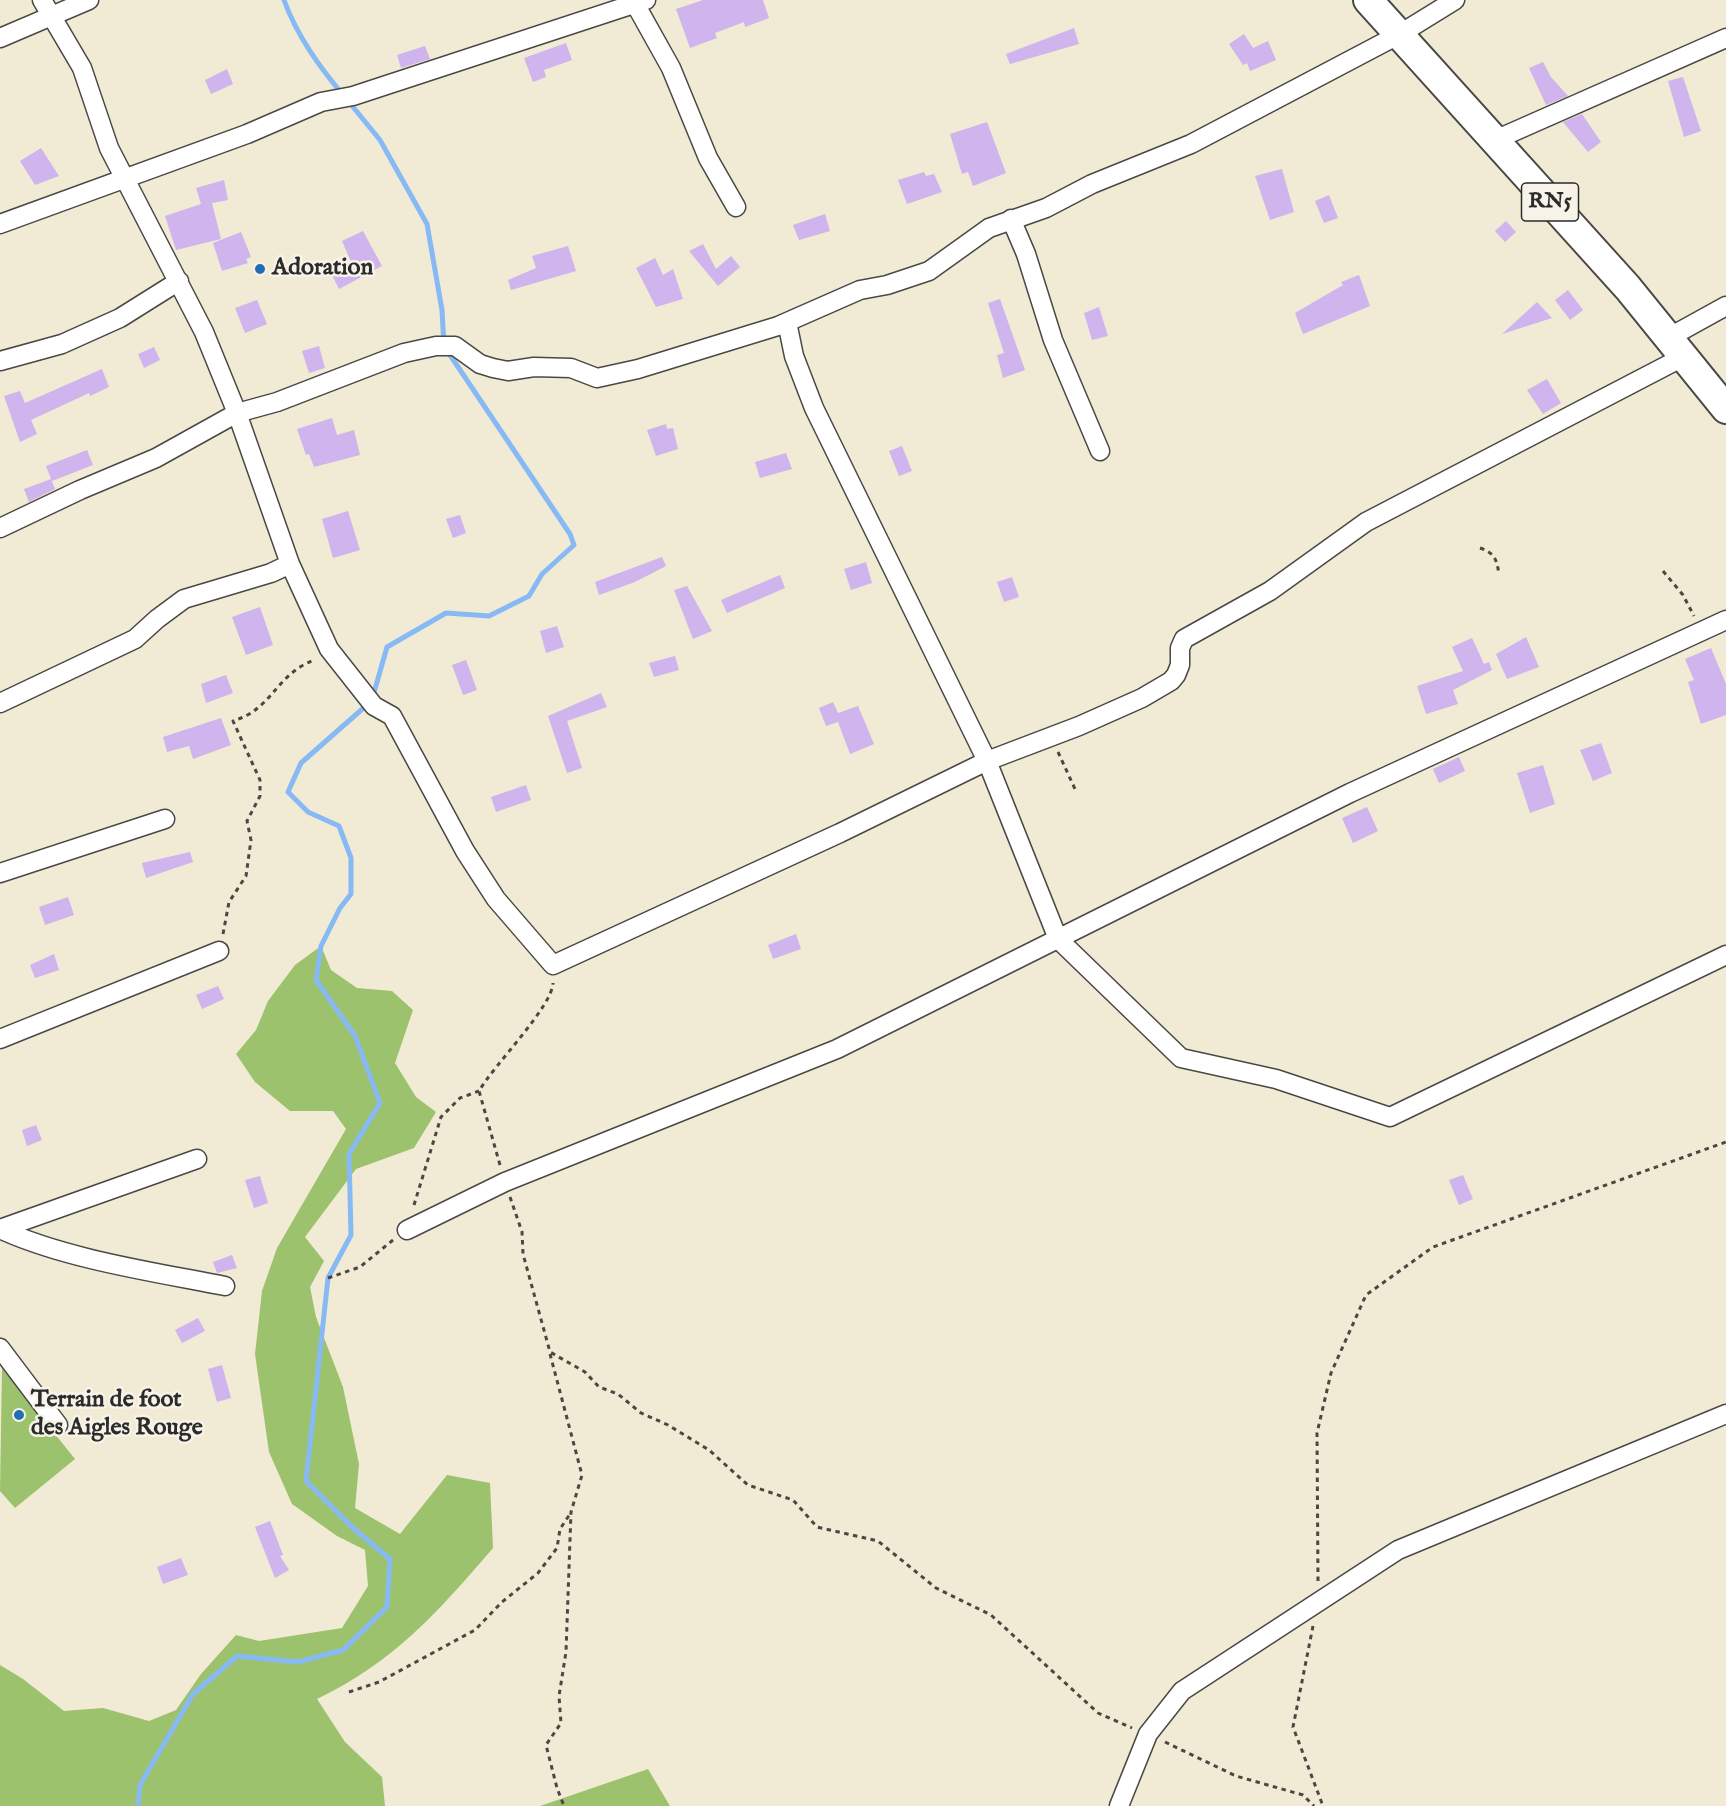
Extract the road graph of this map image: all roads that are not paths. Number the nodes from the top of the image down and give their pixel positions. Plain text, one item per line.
1 (89, 0) edge
2 (1368, 0) edge
3 (1455, 0) edge
4 (638, 2) edge
5 (47, 7) edge
6 (1400, 34) junction
7 (0, 38) edge
8 (1726, 38) edge
9 (1495, 140) junction
10 (123, 178) junction
11 (736, 207) dead end
12 (1011, 219) junction
13 (0, 224) edge
14 (179, 281) junction
15 (1726, 306) edge
16 (787, 322) junction
17 (1675, 348) junction
18 (2, 355) edge
19 (1726, 409) edge
20 (237, 413) junction
21 (1100, 451) dead end
22 (0, 528) edge
23 (290, 564) junction
24 (1726, 620) edge
25 (0, 703) edge
26 (987, 761) junction
27 (165, 819) dead end
28 (0, 873) edge
29 (1058, 939) junction
30 (219, 951) road end
31 (1726, 955) edge
32 (0, 1040) edge
33 (197, 1159) dead end
34 (0, 1229) edge
35 (406, 1230) road end
36 (225, 1286) dead end
37 (0, 1348) edge
38 (1726, 1414) edge
39 (58, 1425) dead end
40 (1119, 1806) edge

1 - 5 street
2 - 6 highway, RN5
3 - 6 street
4 - 10 street
4 - 11 street
5 - 7 street
5 - 10 street
6 - 9 highway, RN5
6 - 12 street
8 - 9 street
9 - 17 highway, RN5
10 - 13 street
10 - 14 street
12 - 16 street
12 - 21 street
14 - 18 street
14 - 20 street
15 - 17 street
16 - 20 street
16 - 26 street
17 - 19 highway, RN5
17 - 26 street
20 - 22 street
20 - 23 street
23 - 25 street
23 - 26 street
24 - 29 street
26 - 29 street
27 - 28 street
29 - 31 street
29 - 35 street
30 - 32 street
33 - 34 street
34 - 36 street
37 - 39 street
38 - 40 street

